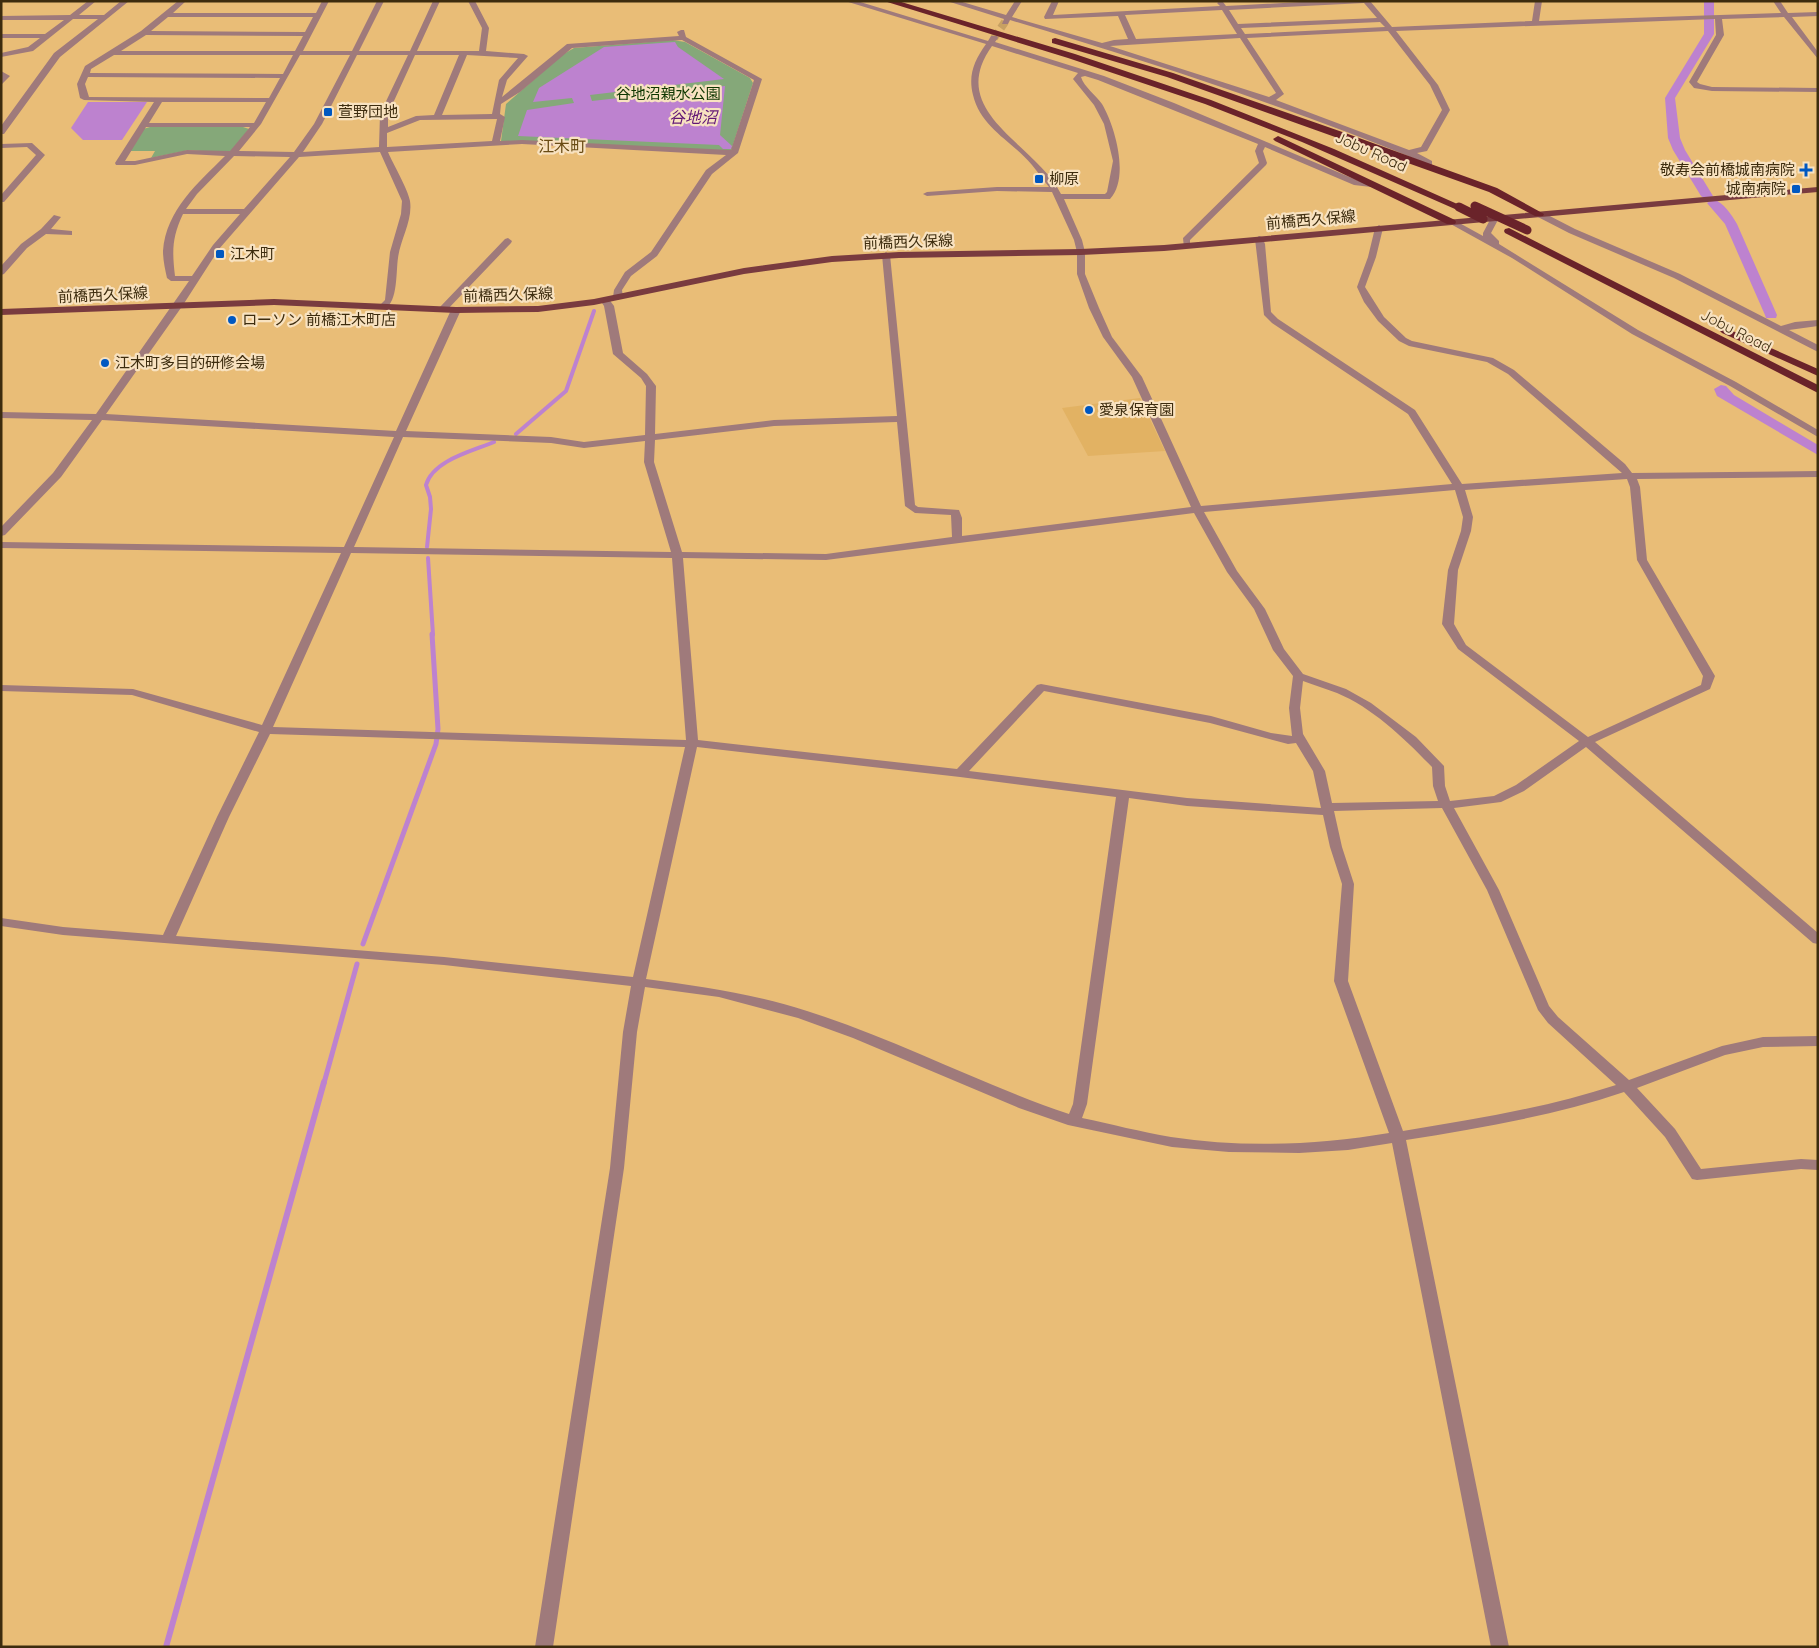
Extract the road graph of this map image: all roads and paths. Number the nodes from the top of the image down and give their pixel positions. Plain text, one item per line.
1 (93, 1) edge
2 (126, 1) edge
3 (183, 1) edge
4 (326, 1) edge
5 (381, 1) edge
6 (437, 1) edge
7 (471, 1) edge
8 (848, 1) edge
9 (888, 1) edge
10 (912, 1) edge
11 (950, 1) edge
12 (1019, 1) edge
13 (1056, 1) edge
14 (1366, 1) edge
15 (1539, 1) edge
16 (1776, 1) edge
17 (1222, 4) edge
18 (1120, 13) junction
19 (1786, 14) junction
20 (1818, 14) edge
21 (167, 15) junction
22 (320, 15) junction
23 (1718, 16) junction
24 (71, 17) junction
25 (104, 17) junction
26 (1, 18) edge
27 (1006, 20) junction
28 (1382, 20) junction
29 (1535, 24) junction
30 (1235, 26) junction
31 (1390, 30) junction
32 (144, 33) junction
33 (309, 34) junction
34 (1, 36) edge
35 (47, 36) junction
36 (1241, 36) junction
37 (1036, 40) junction
38 (991, 41) junction
39 (1133, 41) junction
40 (1104, 44) junction
41 (113, 53) junction
42 (298, 53) junction
43 (354, 53) junction
44 (464, 53) junction
45 (482, 53) junction
46 (412, 54) junction
47 (1, 55) edge
48 (1818, 57) edge
49 (1, 73) edge
50 (1085, 73) junction
51 (84, 75) junction
52 (284, 76) junction
53 (1, 82) edge
54 (1818, 90) edge
55 (159, 100) junction
56 (270, 100) junction
57 (1270, 100) junction
58 (497, 103) junction
59 (1, 114) edge
60 (13, 115) junction
61 (496, 116) junction
62 (437, 118) junction
63 (143, 125) junction
64 (256, 125) junction
65 (1, 132) edge
66 (383, 132) junction
67 (496, 144) junction
68 (1262, 144) junction
69 (1, 146) edge
70 (383, 150) junction
71 (1409, 153) junction
72 (232, 154) junction
73 (297, 154) junction
74 (734, 154) junction
75 (1428, 167) junction
76 (1471, 182) junction
77 (1371, 184) junction
78 (1818, 189) edge
79 (1058, 193) junction
80 (927, 194) dead end
81 (1, 200) edge
82 (181, 211) junction
83 (245, 212) junction
84 (1539, 214) junction
85 (57, 217) dead end
86 (1495, 218) junction
87 (1451, 222) junction
88 (1379, 228) junction
89 (44, 231) junction
90 (69, 233) dead end
91 (1259, 239) junction
92 (508, 241) dead end
93 (1187, 246) junction
94 (1081, 252) junction
95 (886, 255) junction
96 (1515, 256) junction
97 (1, 272) edge
98 (193, 279) junction
99 (618, 297) junction
100 (605, 300) junction
101 (178, 305) junction
102 (385, 305) junction
103 (442, 309) junction
104 (456, 310) junction
105 (1, 312) edge
106 (1818, 323) edge
107 (1780, 330) junction
108 (1726, 332) junction
109 (1818, 349) edge
110 (1741, 350) junction
111 (1818, 373) edge
112 (1818, 381) edge
113 (1818, 390) edge
114 (1818, 400) edge
115 (1, 415) edge
116 (99, 417) junction
117 (902, 420) junction
118 (399, 434) junction
119 (1818, 434) edge
120 (649, 438) junction
121 (1818, 474) edge
122 (1630, 476) junction
123 (1459, 487) junction
124 (1197, 509) junction
125 (1, 533) edge
126 (958, 539) junction
127 (1, 545) edge
128 (346, 550) junction
129 (677, 554) junction
130 (1299, 676) junction
131 (1, 688) edge
132 (266, 730) junction
133 (1299, 739) junction
134 (1586, 742) junction
135 (692, 744) junction
136 (960, 773) junction
137 (1123, 794) junction
138 (1445, 803) junction
139 (1328, 809) junction
140 (1, 922) edge
141 (168, 938) junction
142 (1818, 940) edge
143 (639, 982) junction
144 (1818, 1041) edge
145 (1627, 1086) junction
146 (1073, 1121) junction
147 (1398, 1138) junction
148 (1818, 1166) edge
149 (544, 1647) edge
150 (1500, 1647) edge

1 - 24 street
2 - 25 street
3 - 21 street
4 - 22 street
5 - 43 street
6 - 46 street
7 - 45 street
8 - 38 street
9 - 37 highway, Jobu Road
10 - 37 highway, Jobu Road
11 - 27 street
12 - 27 street
13 - 18 street
14 - 17 street
14 - 28 street
15 - 29 street
16 - 19 street
17 - 18 street
17 - 30 street
18 - 39 street
19 - 20 street
19 - 23 street
19 - 48 street
21 - 22 street
21 - 32 street
22 - 33 street
23 - 29 street
23 - 54 street
24 - 25 street
24 - 26 street
24 - 35 street
25 - 60 street
27 - 40 street
28 - 30 street
28 - 31 street
29 - 31 street
30 - 36 street
31 - 36 street
31 - 71 street
32 - 33 street
32 - 41 street
33 - 42 street
34 - 35 street
35 - 47 street
36 - 39 street
36 - 57 street
37 - 75 highway
37 - 77 highway
37 - 108 highway, Jobu Road, bridge
37 - 110 highway, Jobu Road, bridge
38 - 50 street
38 - 79 street
39 - 40 street
40 - 57 street
41 - 42 street
41 - 51 street
42 - 43 street
42 - 52 street
43 - 46 street
43 - 73 street
44 - 45 street
44 - 46 street
44 - 62 street
45 - 58 street
46 - 66 street
49 - 53 street
50 - 68 street
50 - 79 street
51 - 52 street
51 - 55 street
52 - 56 street
55 - 56 street
55 - 63 street
56 - 64 street
57 - 71 street
58 - 61 street
58 - 74 street
59 - 60 street
60 - 65 street
61 - 62 street
61 - 67 street
62 - 66 street
63 - 64 street
63 - 72 street
64 - 72 street
66 - 70 street
67 - 70 street
67 - 74 street
68 - 77 street
68 - 93 street
69 - 81 street
70 - 73 street
70 - 102 street
71 - 75 street
72 - 73 street
72 - 82 street
73 - 83 street
74 - 99 street
75 - 76 highway
76 - 84 highway
76 - 86 highway
77 - 87 highway
78 - 84 main road, 前橋西久保線
79 - 80 street
79 - 94 street
82 - 83 street
82 - 98 street
83 - 98 street
84 - 86 main road, 前橋西久保線
84 - 107 street
85 - 89 street
86 - 87 main road, 前橋西久保線
86 - 96 street
87 - 88 main road, 前橋西久保線
87 - 96 street
88 - 91 main road, 前橋西久保線
88 - 122 street
89 - 90 street
89 - 97 street
91 - 93 main road, 前橋西久保線
91 - 123 street
92 - 103 street
93 - 94 main road, 前橋西久保線
94 - 95 main road, 前橋西久保線
94 - 124 street
95 - 99 main road, 前橋西久保線
95 - 117 street
96 - 119 street
98 - 101 street
99 - 100 main road, 前橋西久保線
100 - 104 main road, 前橋西久保線
100 - 120 street
101 - 102 main road, 前橋西久保線
101 - 105 main road, 前橋西久保線
101 - 116 street
102 - 103 main road, 前橋西久保線
103 - 104 main road, 前橋西久保線
104 - 118 street
106 - 107 street
107 - 109 street
108 - 111 highway
108 - 112 highway, Jobu Road
110 - 113 highway, Jobu Road
110 - 114 highway
115 - 116 street
116 - 118 street
116 - 125 street
117 - 120 street
117 - 126 street
118 - 120 street
118 - 128 street
120 - 129 street
121 - 122 street
122 - 123 street
122 - 134 street
123 - 124 street
123 - 134 street
124 - 126 street
124 - 130 street
126 - 129 street
127 - 128 street
128 - 129 street
128 - 132 street
129 - 135 street
130 - 133 street
130 - 138 street
131 - 132 street
132 - 135 street
132 - 141 street
133 - 136 street
133 - 139 street
134 - 138 street
134 - 142 street
135 - 136 street
135 - 143 street
136 - 137 street
137 - 139 street
137 - 146 street
138 - 139 street
138 - 145 street
139 - 147 street
140 - 141 street
141 - 143 street
143 - 146 street
143 - 149 street
144 - 145 street
145 - 147 street
145 - 148 street
146 - 147 street
147 - 150 street

